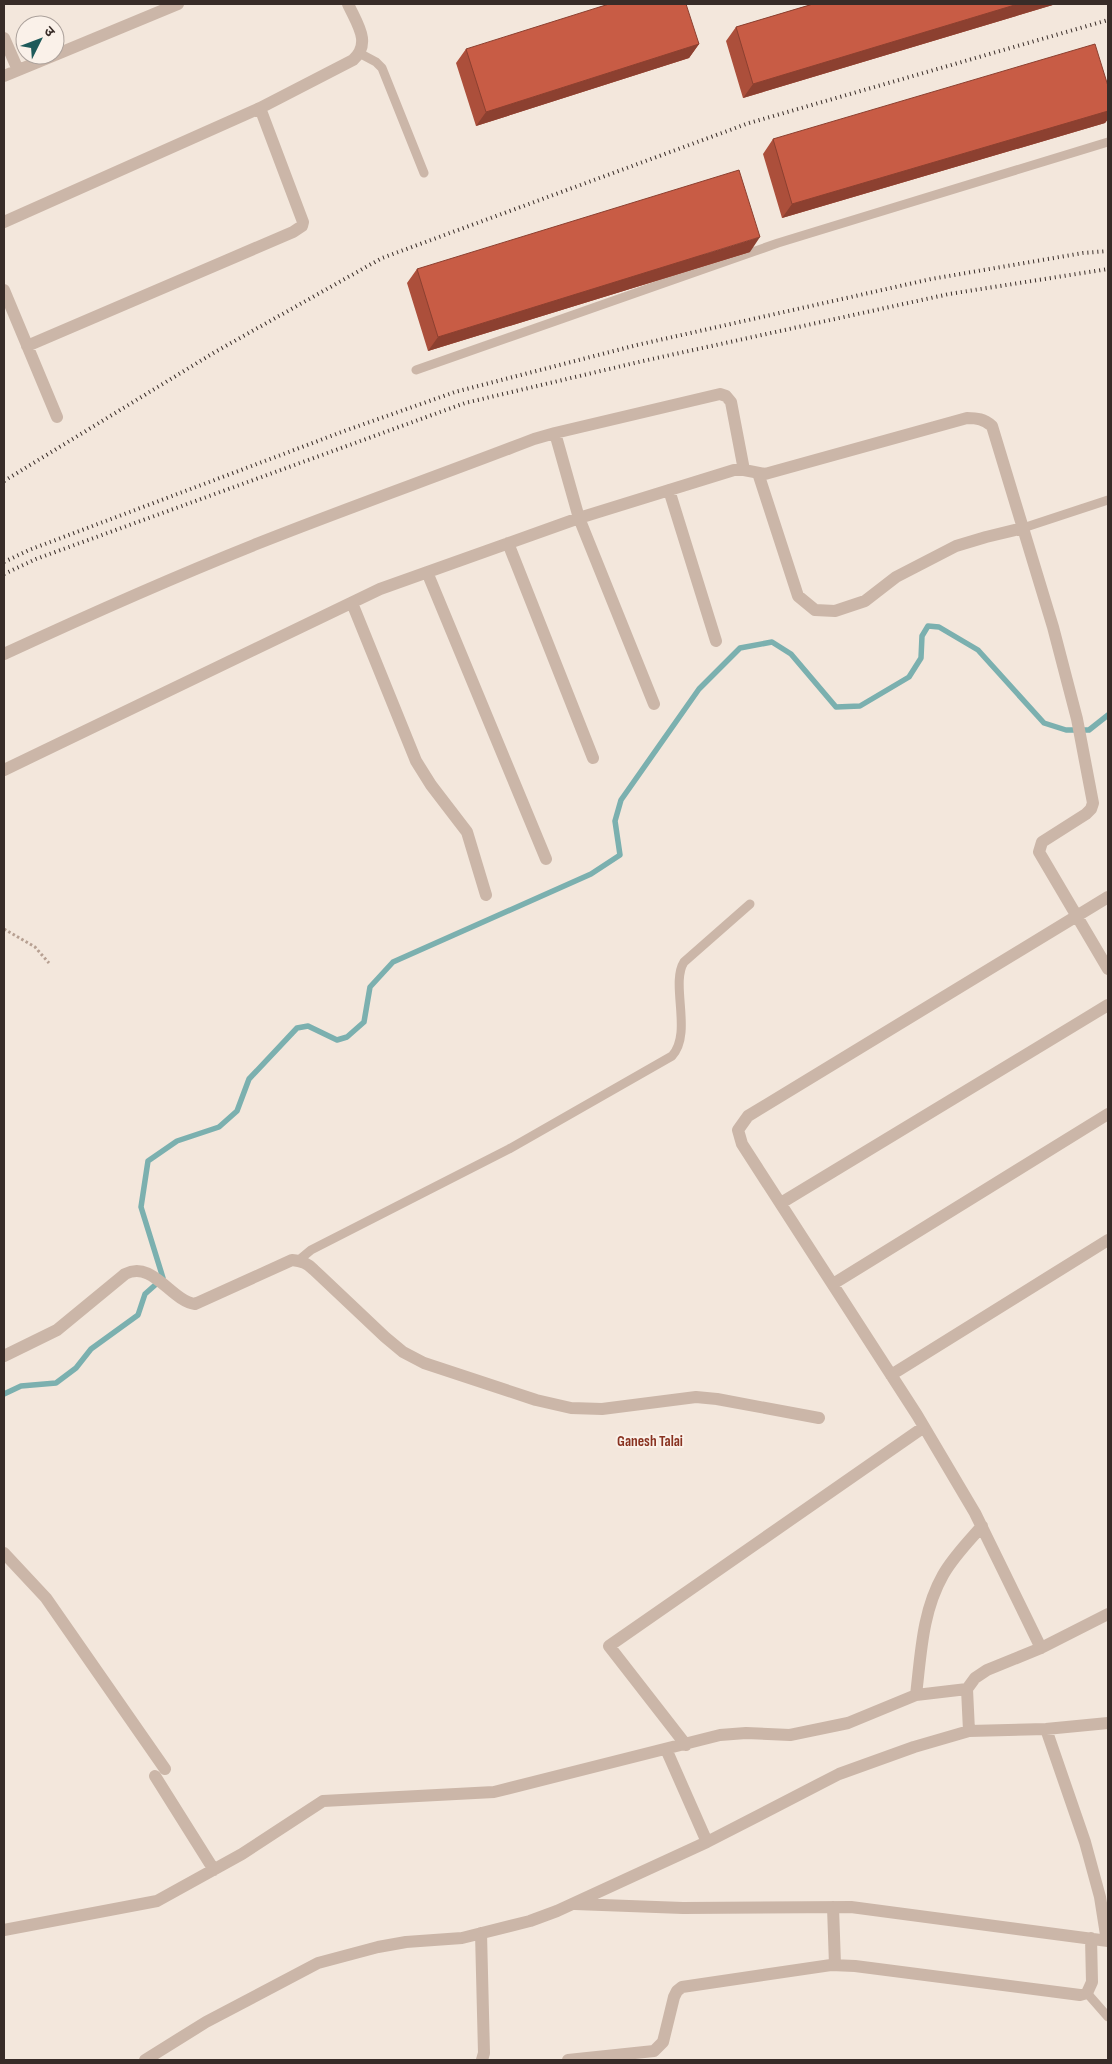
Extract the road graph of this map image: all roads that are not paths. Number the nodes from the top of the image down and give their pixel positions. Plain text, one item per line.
1 (178, 4) edge
2 (348, 4) edge
3 (4, 38) edge
4 (65, 51) edge
5 (361, 54) junction
6 (30, 65) edge
7 (18, 70) junction
8 (4, 76) edge
9 (260, 108) junction
10 (1108, 142) edge
11 (424, 173) dead end
12 (4, 222) edge
13 (4, 290) edge
14 (27, 346) junction
15 (416, 370) dead end
16 (57, 417) dead end
17 (555, 433) junction
18 (744, 470) junction
19 (758, 473) junction
20 (669, 490) junction
21 (1108, 500) edge
22 (579, 518) junction
23 (1023, 528) junction
24 (508, 542) junction
25 (427, 572) junction
26 (352, 603) junction
27 (716, 641) dead end
28 (4, 654) edge
29 (654, 704) dead end
30 (593, 758) dead end
31 (4, 770) edge
32 (546, 858) dead end
33 (486, 895) dead end
34 (1108, 897) edge
35 (750, 904) dead end
36 (1077, 916) junction
37 (1108, 969) edge
38 (1108, 1005) edge
39 (1108, 1114) edge
40 (781, 1204) junction
41 (1108, 1240) edge
42 (299, 1260) junction
43 (833, 1284) junction
44 (4, 1356) edge
45 (891, 1375) junction
46 (819, 1418) dead end
47 (924, 1427) junction
48 (982, 1526) junction
49 (4, 1554) edge
50 (1108, 1614) edge
51 (1042, 1648) junction
52 (967, 1689) junction
53 (916, 1695) junction
54 (1108, 1723) edge
55 (1046, 1729) junction
56 (969, 1732) junction
57 (686, 1745) junction
58 (666, 1749) junction
59 (707, 1842) junction
60 (214, 1870) junction
61 (573, 1904) junction
62 (833, 1907) junction
63 (4, 1930) edge
64 (481, 1933) junction
65 (1091, 1938) junction
66 (1108, 1941) edge
67 (835, 1965) junction
68 (1087, 1992) junction
69 (1108, 2017) edge
70 (145, 2060) edge
71 (482, 2060) edge
72 (568, 2060) edge

1 - 4 street
2 - 5 street
3 - 7 street
5 - 9 street
5 - 11 lane
6 - 7 street
7 - 8 street
9 - 12 street
9 - 14 street
10 - 15 lane
13 - 14 street
14 - 16 street
17 - 18 street
17 - 22 street
17 - 28 street
18 - 19 street
18 - 20 street
19 - 23 street
19 - 23 street
20 - 22 street
20 - 27 street
21 - 23 lane
22 - 24 street
22 - 29 street
23 - 36 street
24 - 25 street
24 - 30 street
25 - 26 street
25 - 32 street
26 - 31 street
26 - 33 street
34 - 36 street
35 - 42 lane
36 - 37 street
36 - 40 street
38 - 40 street
39 - 43 street
40 - 43 street
41 - 45 street
42 - 44 street
42 - 46 street
43 - 45 street
45 - 47 street
47 - 48 street
47 - 57 street
48 - 51 street
48 - 53 street
49 - 60 street
50 - 51 street
51 - 52 street
52 - 53 street
52 - 56 street
53 - 57 street
54 - 55 street
55 - 56 street
55 - 66 street
56 - 59 street
57 - 58 street
58 - 59 street
58 - 60 street
59 - 61 street
60 - 63 street
61 - 62 street
61 - 64 street
62 - 65 street
62 - 67 street
64 - 70 street
64 - 71 street
65 - 66 street
65 - 68 street
67 - 68 street
67 - 72 street
68 - 69 lane

